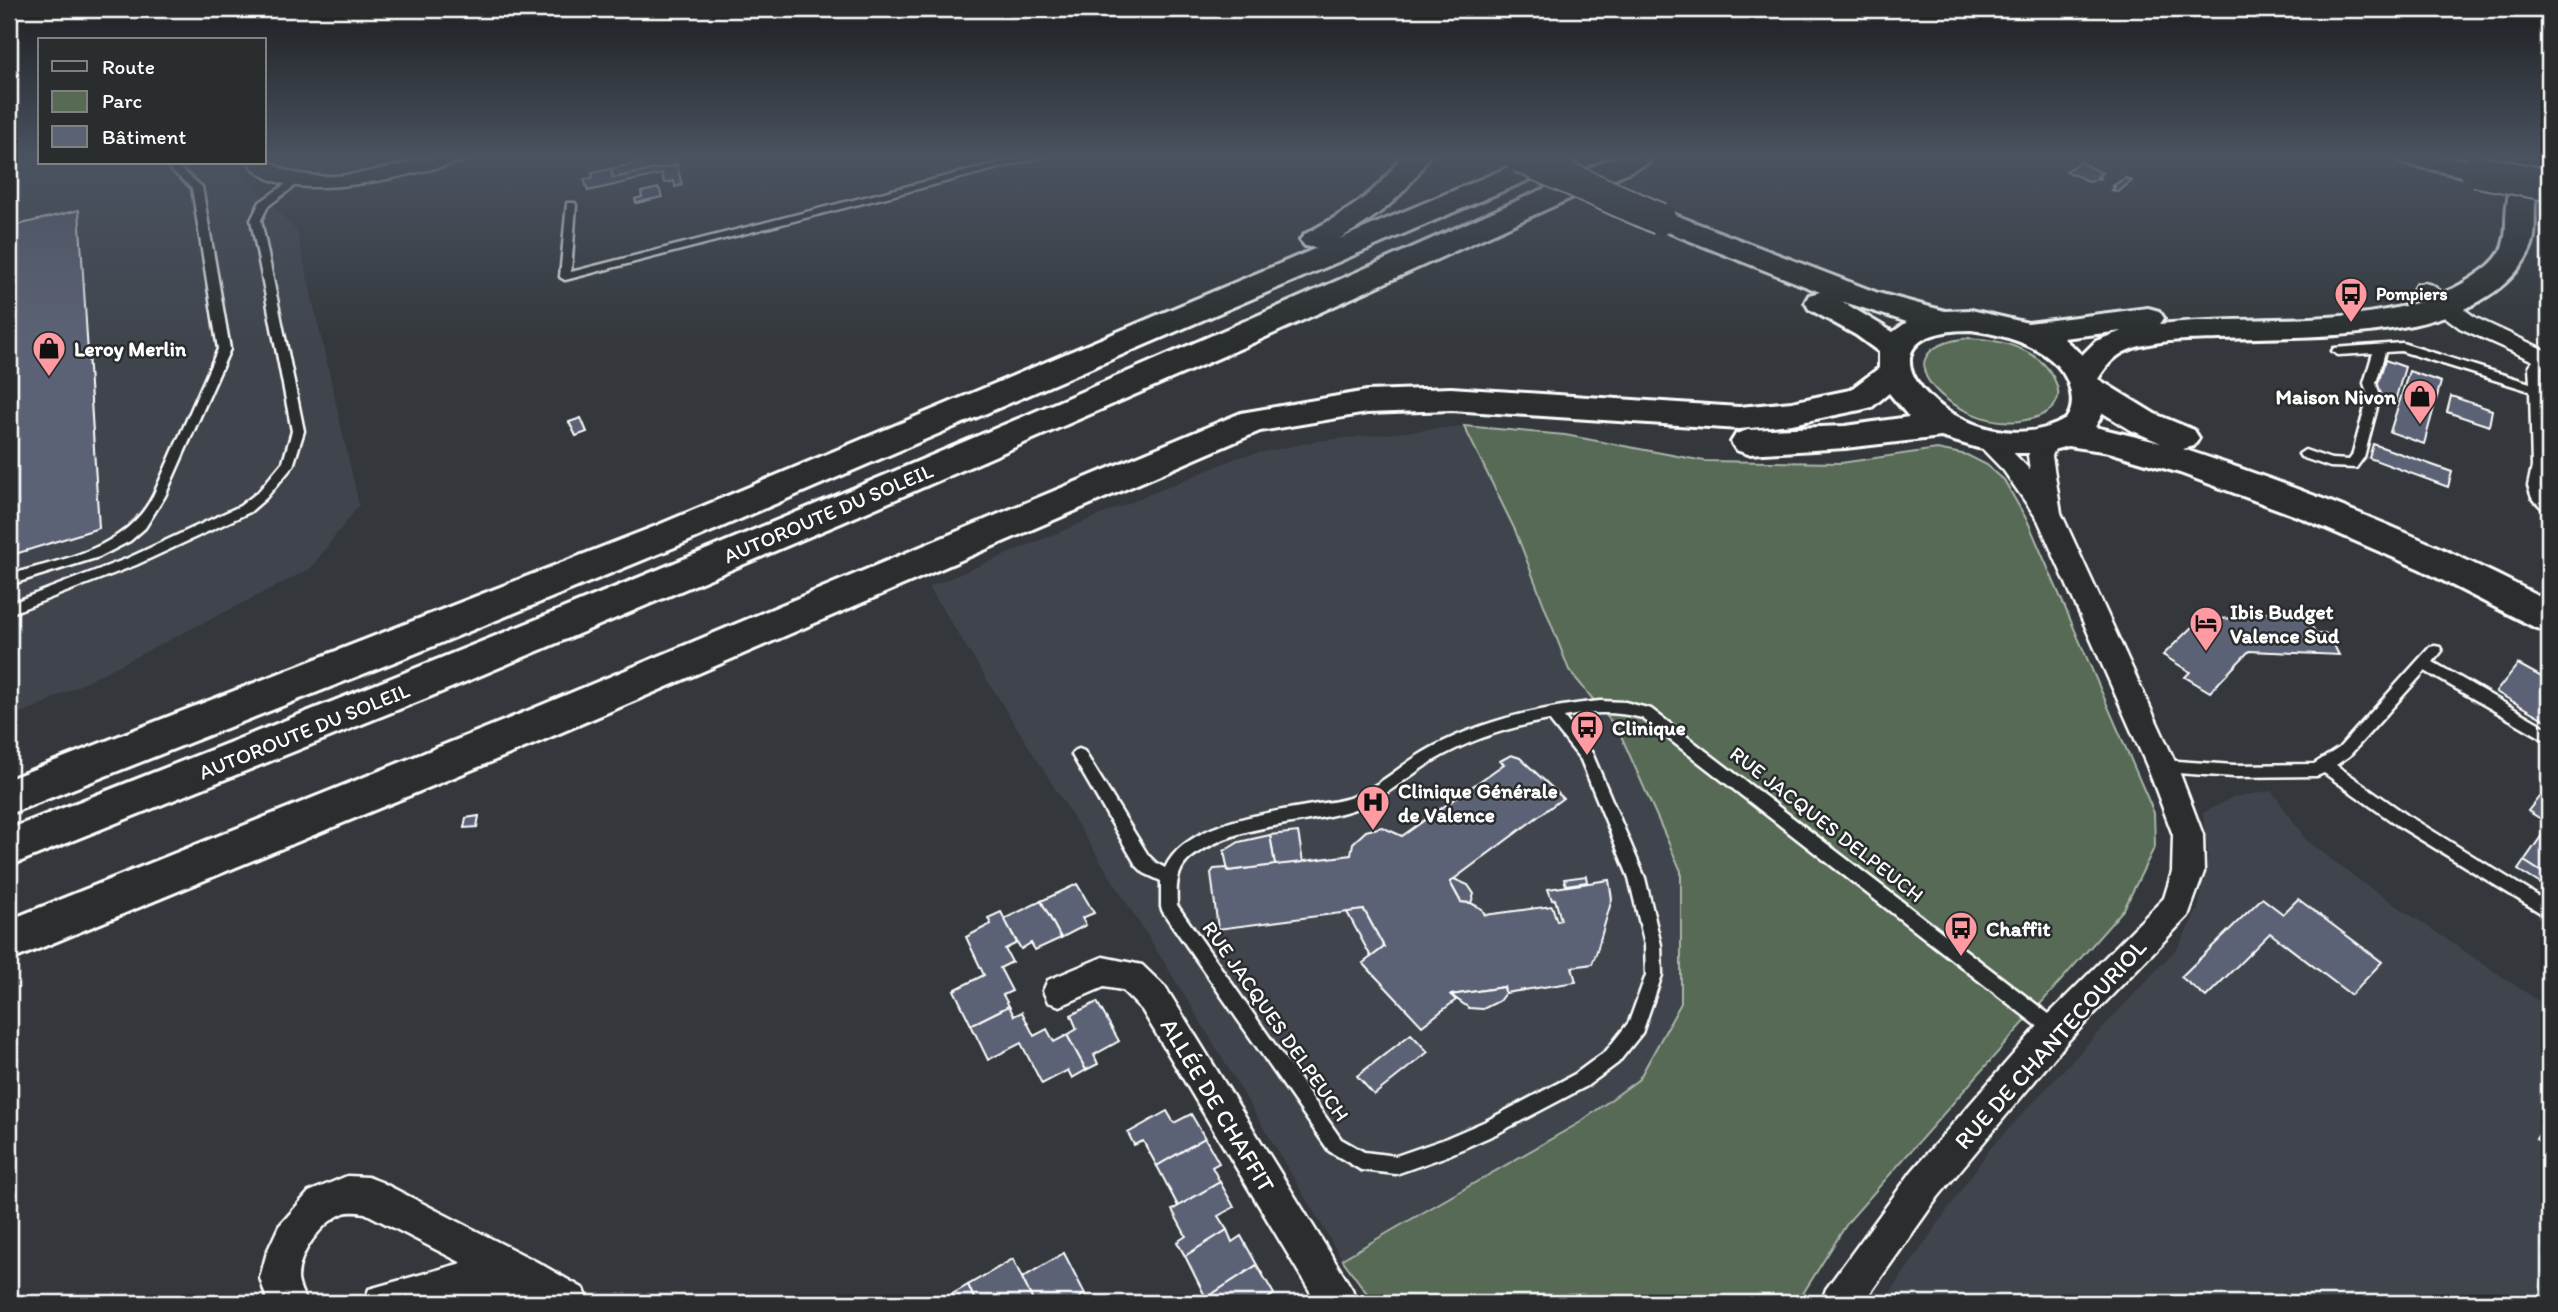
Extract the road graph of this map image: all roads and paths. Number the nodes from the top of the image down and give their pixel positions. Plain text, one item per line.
1 (202, 218) edge
2 (257, 218) edge
3 (570, 218) edge
4 (798, 218) edge
5 (1350, 218) edge
6 (1416, 218) edge
7 (1504, 218) edge
8 (2521, 218) edge
9 (1660, 219) joint
10 (2435, 298) junction
11 (1945, 321) junction
12 (2027, 333) junction
13 (2380, 348) junction
14 (2338, 351) dead end
15 (2545, 360) edge
16 (1895, 361) junction
17 (2086, 383) junction
18 (2536, 389) junction
19 (1527, 402) junction
20 (1947, 425) junction
21 (902, 437) junction
22 (2056, 438) junction
23 (1984, 439) junction
24 (2305, 454) dead end
25 (2549, 507) edge
26 (2050, 517) junction
27 (9, 580) edge
28 (2549, 598) edge
29 (9, 609) edge
30 (2549, 618) edge
31 (2435, 651) dead end
32 (2424, 664) junction
33 (1552, 713) junction
34 (2549, 736) edge
35 (1079, 755) dead end
36 (2324, 765) junction
37 (2162, 766) junction
38 (9, 797) edge
39 (9, 848) edge
40 (1168, 877) junction
41 (2549, 911) edge
42 (9, 940) edge
43 (1060, 991) dead end
44 (2056, 1030) junction
45 (524, 1275) junction
46 (288, 1303) edge
47 (383, 1303) edge
48 (570, 1303) edge
49 (1338, 1303) edge
50 (1840, 1303) edge

1 - 27 lane
2 - 29 lane
3 - 4 lane
5 - 21 main road
6 - 21 main road, AUTOROUTE DU SOLEIL
7 - 39 main road, AUTOROUTE DU SOLEIL
8 - 10 main road
9 - 11 main road
9 - 16 main road
10 - 12 main road
10 - 15 street
10 - 17 main road
11 - 12 main road
11 - 16 main road
12 - 17 main road
13 - 14 lane
13 - 18 lane
13 - 24 lane
15 - 18 lane
16 - 19 main road
16 - 20 main road
17 - 22 main road
17 - 28 main road
18 - 25 lane
19 - 20 main road
19 - 42 main road
20 - 23 main road
21 - 38 main road, AUTOROUTE DU SOLEIL
22 - 23 main road
22 - 26 street, RUE DE CHANTECOURIOL
22 - 30 main road
23 - 26 street, RUE DE CHANTECOURIOL
26 - 37 street, RUE DE CHANTECOURIOL
31 - 32 lane
32 - 34 lane
32 - 36 lane
33 - 40 lane, RUE JACQUES DELPEUCH
33 - 40 lane, RUE JACQUES DELPEUCH
33 - 44 lane, RUE JACQUES DELPEUCH
35 - 40 lane
36 - 37 lane
36 - 41 lane
37 - 44 street, RUE DE CHANTECOURIOL
43 - 49 street, ALLÉE DE CHAFFIT
44 - 50 street, RUE DE CHANTECOURIOL
45 - 46 street
45 - 47 street
45 - 48 street

